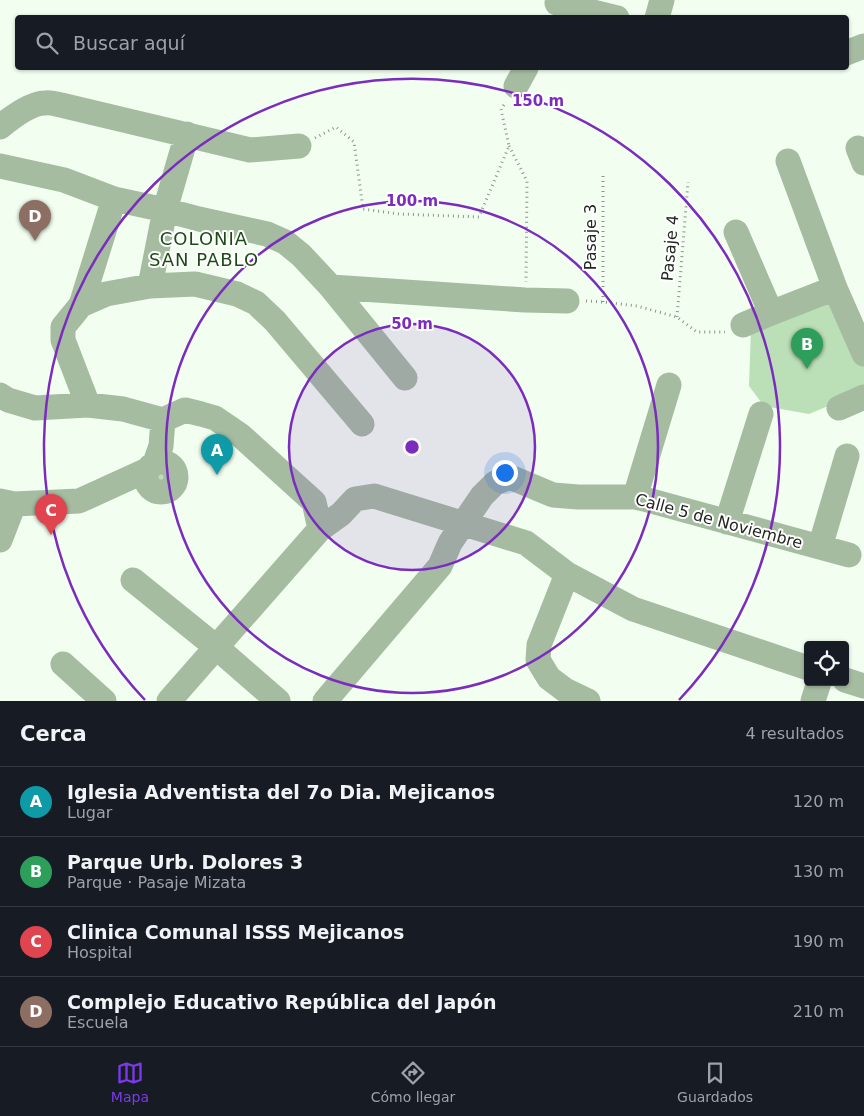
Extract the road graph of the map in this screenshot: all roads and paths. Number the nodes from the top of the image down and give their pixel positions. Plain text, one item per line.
1 (662, 0) edge
2 (555, 7) edge
3 (600, 15) edge
4 (658, 15) edge
5 (864, 46) edge
6 (849, 53) edge
7 (521, 77) edge
8 (0, 127) edge
9 (186, 134) junction
10 (299, 146) joint
11 (509, 146) junction
12 (788, 161) dead end
13 (0, 166) edge
14 (603, 172) dead end
15 (688, 182) dead end
16 (114, 199) junction
17 (166, 210) junction
18 (736, 232) dead end
19 (150, 286) junction
20 (331, 287) junction
21 (835, 288) junction
22 (526, 300) junction
23 (567, 301) joint
24 (603, 302) junction
25 (81, 305) junction
26 (771, 312) junction
27 (677, 317) junction
28 (743, 325) joint
29 (864, 354) edge
30 (405, 378) dead end
31 (668, 386) dead end
32 (0, 395) edge
33 (864, 397) edge
34 (88, 405) junction
35 (839, 408) dead end
36 (761, 414) dead end
37 (163, 420) junction
38 (362, 424) dead end
39 (847, 456) dead end
40 (635, 497) junction
41 (355, 499) junction
42 (314, 502) junction
43 (7, 503) edge
44 (727, 522) junction
45 (463, 525) junction
46 (320, 529) junction
47 (0, 540) edge
48 (820, 547) junction
49 (848, 556) dead end
50 (567, 574) junction
51 (133, 580) dead end
52 (216, 647) junction
53 (63, 664) dead end
54 (804, 667) edge
55 (849, 681) edge
56 (818, 686) edge
57 (864, 686) edge
58 (104, 701) edge
59 (170, 701) edge
60 (278, 701) edge
61 (325, 701) edge
62 (588, 701) edge
63 (813, 701) edge

1 - 4 street
2 - 3 street
5 - 6 street
7 - 11 path
8 - 9 street
9 - 10 street
9 - 17 street
10 - 11 path
11 - 22 path
12 - 21 street
13 - 16 street
14 - 24 path, Pasaje 3
15 - 27 path, Pasaje 4
16 - 17 street
16 - 25 street
17 - 19 street
17 - 20 street
18 - 26 street
19 - 25 street
19 - 38 street
20 - 22 street
20 - 30 street
21 - 26 street
21 - 29 street
22 - 23 street
23 - 24 path
24 - 27 path
25 - 34 street
26 - 28 street
27 - 28 path
31 - 40 street
32 - 34 street
33 - 35 street
34 - 37 street
36 - 44 street
37 - 42 street
37 - 43 street
39 - 48 street
40 - 44 street, Calle 5 de Noviembre
40 - 45 street, Calle 5 de Noviembre
41 - 42 street
41 - 45 street
41 - 46 street
42 - 46 street
43 - 47 street
44 - 48 street, Calle 5 de Noviembre
45 - 50 street
45 - 61 street
46 - 52 street
48 - 49 street, Calle 5 de Noviembre
50 - 54 street
50 - 62 street
51 - 52 street
52 - 59 street
52 - 60 street
53 - 58 street
55 - 57 street
56 - 63 street

